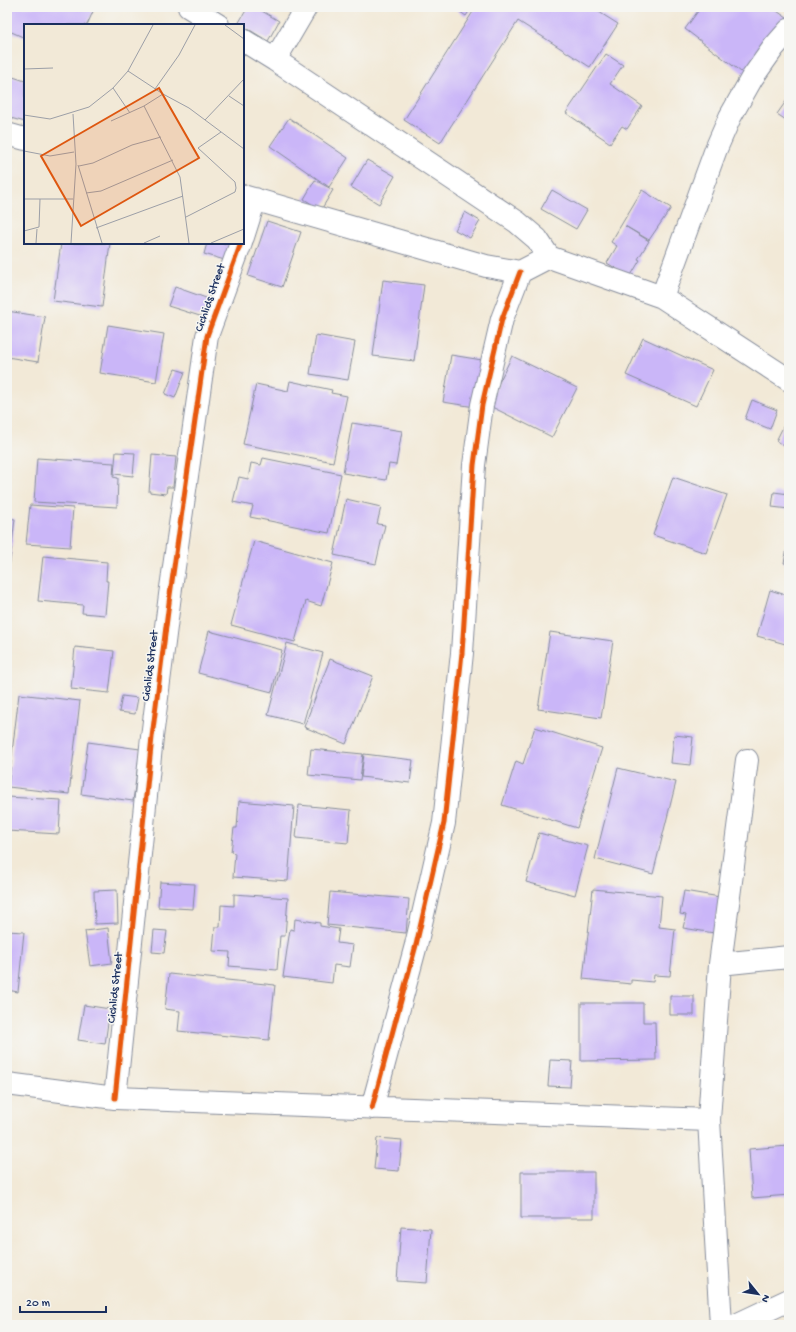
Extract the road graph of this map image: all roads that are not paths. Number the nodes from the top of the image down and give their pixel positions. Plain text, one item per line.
1 (189, 7) edge
2 (306, 7) edge
3 (216, 24) edge
4 (789, 30) edge
5 (244, 41) edge
6 (275, 60) junction
7 (7, 134) edge
8 (24, 139) edge
9 (249, 198) edge
10 (244, 230) edge
11 (241, 244) edge
12 (549, 258) junction
13 (520, 272) junction
14 (662, 297) junction
15 (789, 380) edge
16 (747, 760) dead end
17 (789, 957) edge
18 (720, 964) junction
19 (7, 1084) edge
20 (115, 1098) junction
21 (372, 1108) junction
22 (709, 1120) junction
23 (789, 1300) edge
24 (721, 1325) edge
25 (736, 1325) edge

1 - 3 street
2 - 6 street
4 - 14 street
5 - 6 street
6 - 12 street
7 - 8 street
9 - 10 street
9 - 13 street
11 - 20 street, Cichlids Street
12 - 13 street
12 - 14 street
13 - 21 street
14 - 15 street
16 - 18 street
17 - 18 street
18 - 22 street
19 - 20 street
20 - 21 street
21 - 22 street
22 - 24 street
23 - 25 street

